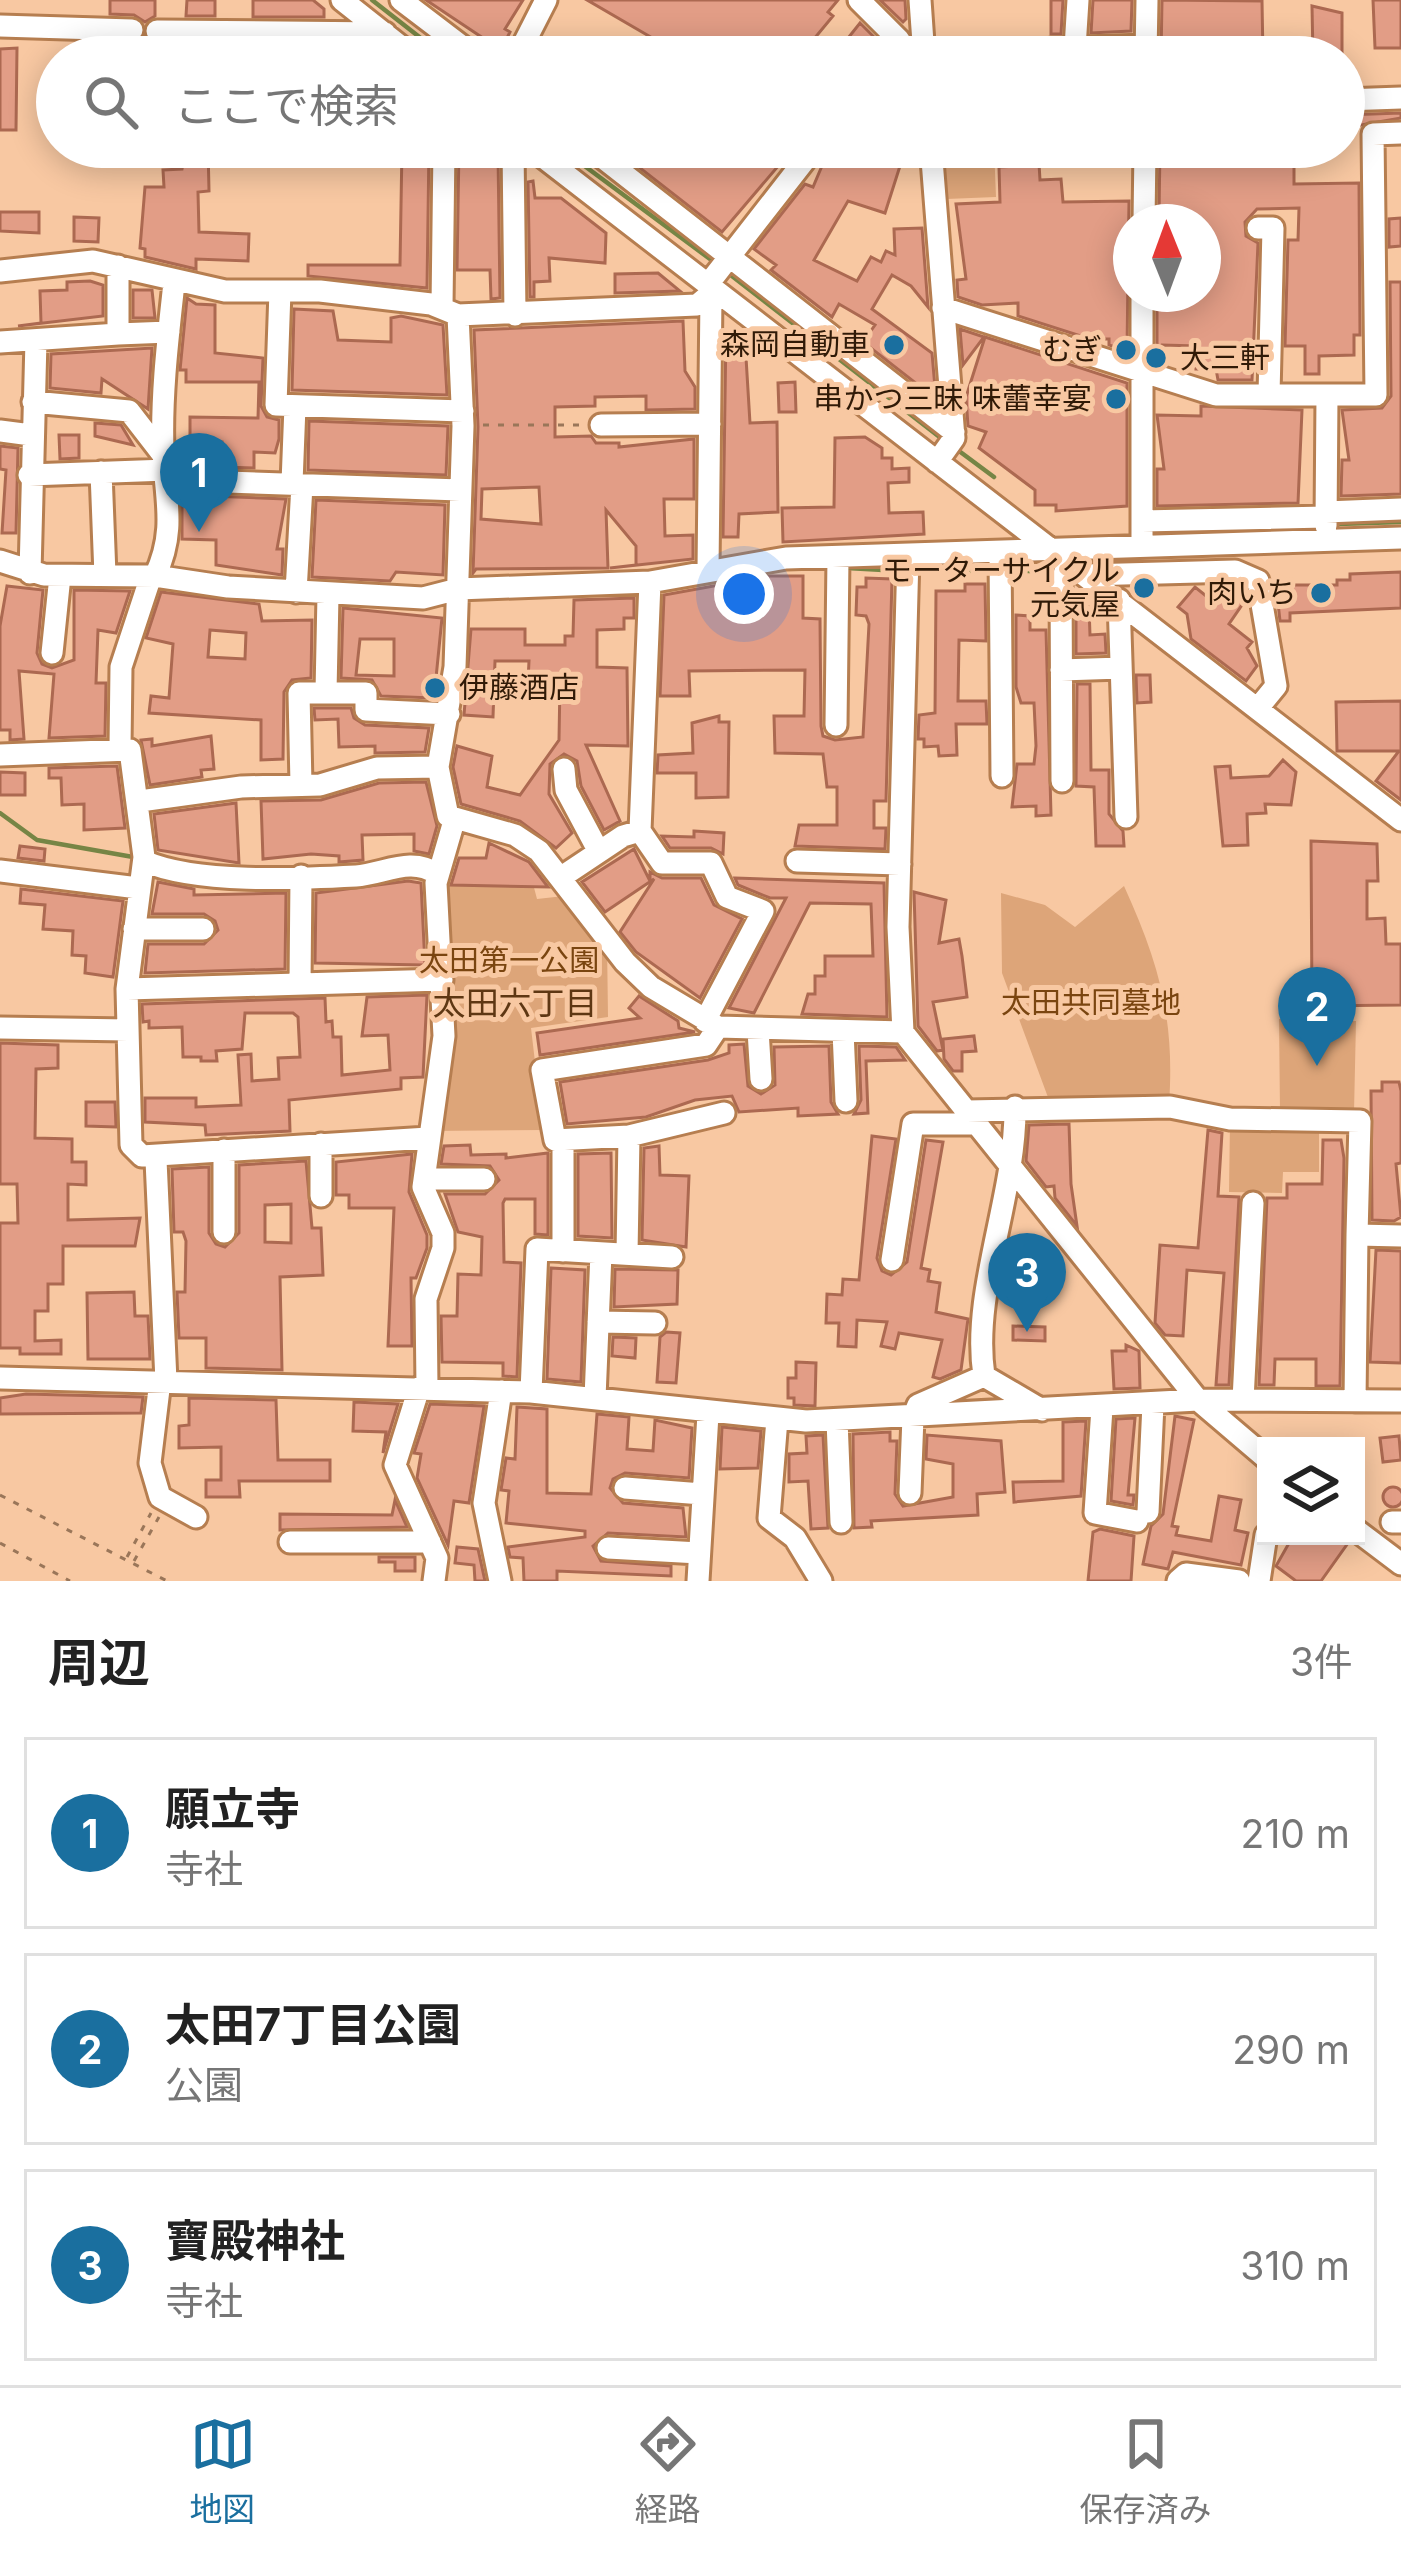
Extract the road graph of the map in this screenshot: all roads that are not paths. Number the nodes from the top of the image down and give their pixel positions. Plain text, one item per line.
1 (342, 0) edge
2 (546, 0) edge
3 (859, 0) edge
4 (920, 0) edge
5 (1078, 0) edge
6 (1147, 0) edge
7 (409, 3) edge
8 (0, 26) edge
9 (132, 30) dead end
10 (157, 31) dead end
11 (390, 33) junction
12 (393, 36) edge
13 (450, 36) edge
14 (528, 36) edge
15 (884, 36) edge
16 (921, 36) edge
17 (1067, 36) edge
18 (1146, 36) edge
19 (1401, 98) edge
20 (1365, 99) edge
21 (1401, 133) edge
22 (445, 168) edge
23 (513, 168) edge
24 (792, 168) edge
25 (933, 168) edge
26 (1145, 168) edge
27 (596, 173) edge
28 (627, 201) junction
29 (1144, 204) edge
30 (653, 221) junction
31 (1258, 228) dead end
32 (679, 241) junction
33 (118, 266) junction
34 (0, 271) edge
35 (716, 280) junction
36 (174, 284) junction
37 (280, 292) junction
38 (943, 308) junction
39 (450, 310) junction
40 (1142, 312) edge
41 (514, 315) junction
42 (169, 332) junction
43 (118, 334) junction
44 (36, 340) junction
45 (0, 342) edge
46 (821, 353) junction
47 (1141, 372) junction
48 (1327, 394) junction
49 (1269, 395) junction
50 (33, 402) junction
51 (295, 406) junction
52 (463, 418) junction
53 (710, 424) junction
54 (601, 425) road end
55 (0, 431) edge
56 (31, 435) junction
57 (947, 446) junction
58 (166, 468) junction
59 (101, 472) junction
60 (29, 475) junction
61 (297, 484) junction
62 (460, 490) junction
63 (1401, 509) edge
64 (1326, 523) junction
65 (1142, 532) junction
66 (1401, 538) edge
67 (1251, 541) junction
68 (0, 561) edge
69 (1069, 562) junction
70 (838, 564) junction
71 (1000, 565) junction
72 (908, 566) junction
73 (708, 570) junction
74 (1235, 571) junction
75 (30, 573) junction
76 (59, 575) junction
77 (105, 575) junction
78 (153, 576) junction
79 (650, 582) junction
80 (458, 589) junction
81 (296, 592) junction
82 (328, 595) junction
83 (1118, 600) junction
84 (52, 653) dead end
85 (1121, 668) junction
86 (1061, 670) junction
87 (326, 692) junction
88 (1258, 708) junction
89 (449, 714) junction
90 (836, 725) dead end
91 (120, 747) junction
92 (0, 755) edge
93 (438, 767) junction
94 (564, 769) dead end
95 (1002, 776) dead end
96 (1062, 781) dead end
97 (301, 785) junction
98 (140, 801) junction
99 (1126, 818) dead end
100 (1401, 820) edge
101 (454, 821) junction
102 (640, 831) junction
103 (599, 852) junction
104 (144, 861) junction
105 (796, 861) dead end
106 (900, 864) junction
107 (0, 871) edge
108 (437, 874) junction
109 (301, 876) junction
110 (560, 878) junction
111 (138, 888) junction
112 (134, 929) junction
113 (203, 929) dead end
114 (442, 980) junction
115 (299, 983) junction
116 (127, 989) junction
117 (711, 1024) junction
118 (0, 1028) edge
119 (128, 1030) junction
120 (758, 1030) junction
121 (843, 1031) junction
122 (903, 1033) junction
123 (761, 1079) dead end
124 (846, 1101) dead end
125 (1015, 1107) junction
126 (724, 1113) dead end
127 (972, 1118) junction
128 (629, 1136) junction
129 (428, 1138) junction
130 (563, 1140) junction
131 (321, 1144) junction
132 (224, 1150) junction
133 (155, 1160) junction
134 (1013, 1169) junction
135 (424, 1178) junction
136 (484, 1179) dead end
137 (321, 1196) dead end
138 (1252, 1203) dead end
139 (224, 1232) dead end
140 (1357, 1235) junction
141 (1401, 1236) edge
142 (563, 1251) junction
143 (601, 1253) junction
144 (627, 1255) junction
145 (672, 1257) dead end
146 (892, 1260) dead end
147 (598, 1322) junction
148 (655, 1323) dead end
149 (984, 1376) junction
150 (0, 1378) edge
151 (163, 1381) junction
152 (423, 1388) junction
153 (501, 1390) junction
154 (531, 1392) junction
155 (595, 1398) junction
156 (1198, 1400) junction
157 (1243, 1400) junction
158 (1354, 1401) junction
159 (1401, 1401) edge
160 (1153, 1404) junction
161 (1102, 1408) junction
162 (1042, 1410) junction
163 (708, 1414) junction
164 (913, 1417) junction
165 (777, 1419) junction
166 (838, 1420) junction
167 (1257, 1450) edge
168 (626, 1488) dead end
169 (912, 1493) dead end
170 (702, 1494) junction
171 (196, 1517) dead end
172 (841, 1522) dead end
173 (1365, 1537) edge
174 (430, 1541) junction
175 (290, 1542) dead end
176 (1264, 1545) edge
177 (608, 1547) dead end
178 (699, 1553) junction
179 (1401, 1564) edge
180 (434, 1581) edge
181 (500, 1581) edge
182 (698, 1581) edge
183 (821, 1581) edge
184 (1178, 1581) edge
185 (1239, 1581) edge
186 (1259, 1581) edge

1 - 11 street
2 - 14 street
3 - 15 street
4 - 16 street
5 - 17 street
6 - 18 street
7 - 11 street
7 - 13 street
8 - 9 street
10 - 11 street
11 - 12 street
19 - 20 street
21 - 48 street
22 - 39 street
23 - 41 street
24 - 35 street
25 - 38 street
26 - 29 street
27 - 28 street
27 - 28 street
28 - 30 street
28 - 30 street
30 - 32 street
30 - 32 street
31 - 49 street
32 - 35 street
32 - 35 street
33 - 34 street
33 - 36 street
33 - 43 street
35 - 41 street
35 - 46 street
35 - 46 street
35 - 53 street
36 - 37 street
36 - 42 street
37 - 39 street
37 - 51 street
38 - 47 street
38 - 57 street
39 - 41 street
39 - 52 street
40 - 47 street
42 - 43 street
42 - 58 street
43 - 44 street
44 - 45 street
44 - 50 street
46 - 57 street
46 - 57 street
47 - 49 street
47 - 65 street
48 - 49 street
48 - 64 street
50 - 56 street
50 - 58 street
51 - 52 street
51 - 61 street
52 - 62 street
53 - 54 street
53 - 73 street
55 - 56 street
56 - 60 street
57 - 69 street
58 - 59 street
58 - 61 street
58 - 78 street
59 - 60 street
59 - 77 street
60 - 75 street
61 - 62 street
61 - 81 street
62 - 80 street
63 - 64 street
64 - 65 street
64 - 66 street
64 - 67 street
65 - 67 street
65 - 69 street
67 - 74 street
68 - 75 street
69 - 71 street
69 - 74 street
69 - 83 street
69 - 86 street
70 - 72 street
70 - 73 street
70 - 90 street
71 - 72 street
71 - 95 street
72 - 106 street
73 - 79 street
74 - 88 street
75 - 76 street
76 - 77 street
76 - 84 street
77 - 78 street
78 - 81 street
78 - 91 street
79 - 80 street
79 - 102 street
80 - 82 street
80 - 89 street
81 - 82 street
82 - 87 street
83 - 85 street
83 - 88 street
85 - 86 street
85 - 99 street
86 - 96 street
87 - 89 street
87 - 97 street
88 - 100 street
89 - 93 street
91 - 92 street
91 - 98 street
93 - 97 street
93 - 101 street
94 - 103 street
97 - 98 street
98 - 104 street
101 - 108 street
101 - 110 street
102 - 103 street
102 - 117 street
103 - 110 street
104 - 109 street
104 - 111 street
105 - 106 street
106 - 122 street
107 - 111 street
108 - 109 street
108 - 114 street
109 - 115 street
110 - 117 street
111 - 112 street
112 - 113 street
112 - 116 street
114 - 115 street
114 - 129 street
115 - 116 street
116 - 119 street
117 - 120 street
117 - 130 street
118 - 119 street
119 - 133 street
120 - 121 street
120 - 123 street
121 - 122 street
121 - 124 street
122 - 127 street
125 - 127 street
125 - 134 street
125 - 140 street
126 - 128 street
127 - 134 street
127 - 146 street
128 - 130 street
128 - 144 street
129 - 131 street
129 - 135 street
130 - 142 street
131 - 132 street
131 - 137 street
132 - 133 street
132 - 139 street
133 - 151 street
134 - 149 street
134 - 156 street
135 - 136 street
135 - 152 street
138 - 157 street
140 - 141 street
140 - 158 street
142 - 143 street
142 - 154 street
143 - 144 street
143 - 147 street
144 - 145 street
147 - 148 street
147 - 155 street
149 - 162 street
149 - 164 street
150 - 151 street
151 - 152 street
151 - 171 street
152 - 153 street
152 - 174 street
153 - 154 street
153 - 181 street
154 - 155 street
155 - 163 street
156 - 157 street
156 - 160 street
156 - 167 street
157 - 158 street
158 - 159 street
160 - 161 street
160 - 161 street
161 - 162 street
162 - 164 street
163 - 165 street
163 - 170 street
164 - 166 street
164 - 169 street
165 - 166 street
165 - 183 street
166 - 172 street
168 - 170 street
170 - 178 street
173 - 179 street
174 - 175 street
174 - 180 street
176 - 186 street
177 - 178 street
178 - 182 street
184 - 185 street

